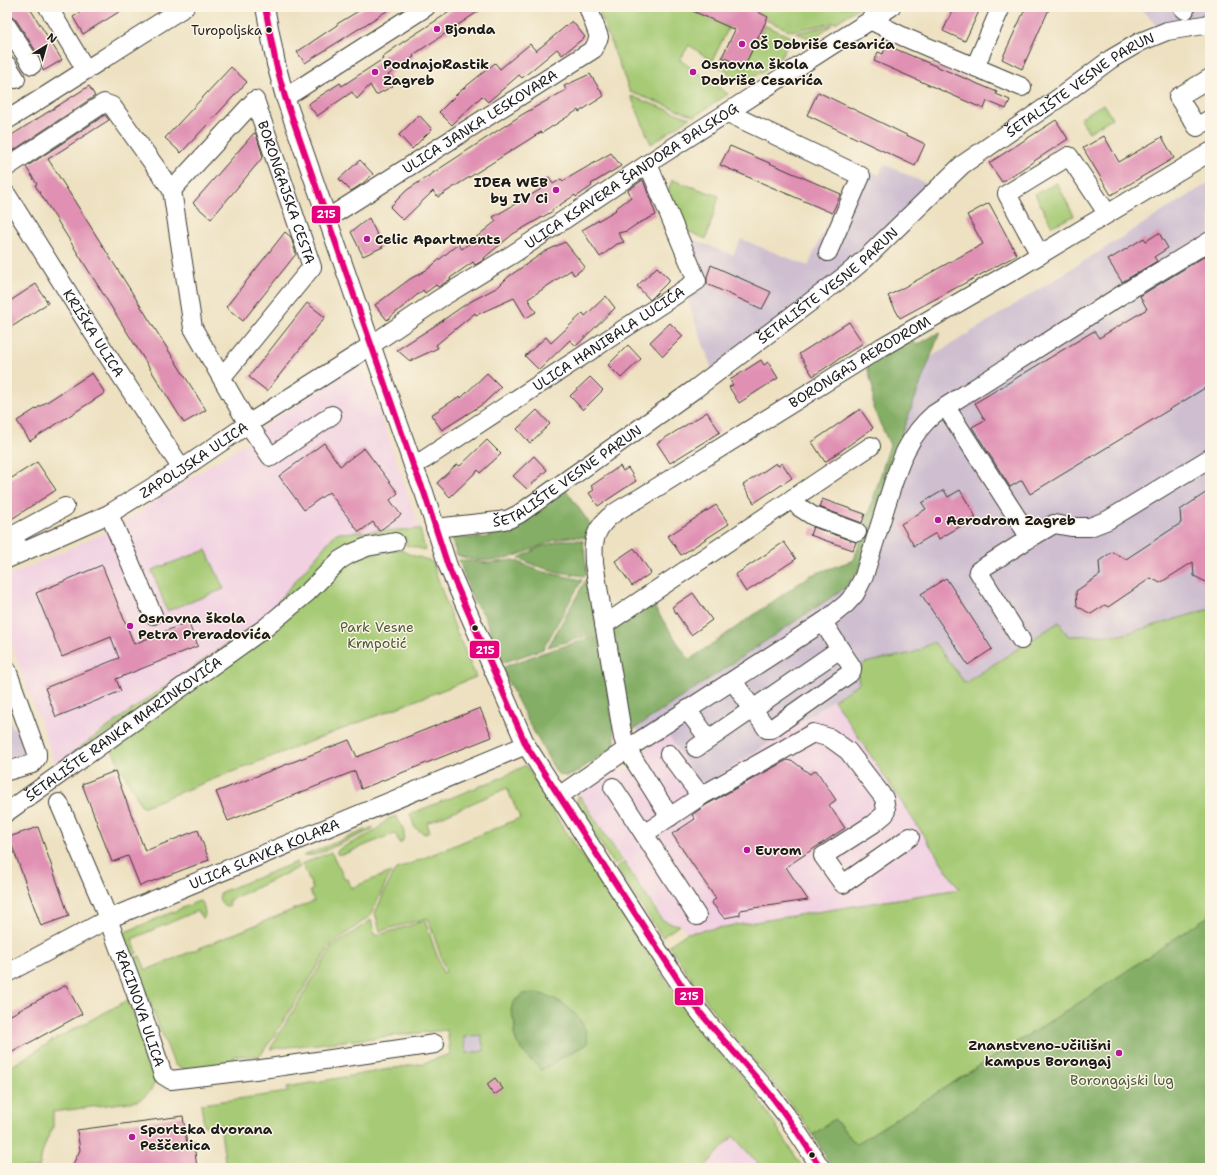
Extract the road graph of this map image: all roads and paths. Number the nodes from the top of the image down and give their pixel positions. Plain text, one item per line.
1 (48, 7) edge
2 (185, 7) edge
3 (265, 7) edge
4 (426, 7) edge
5 (588, 7) edge
6 (890, 7) edge
7 (1001, 7) edge
8 (870, 20) junction
9 (1210, 24) edge
10 (7, 26) edge
11 (32, 65) dead end
12 (975, 67) junction
13 (86, 70) junction
14 (1210, 78) edge
15 (1022, 88) dead end
16 (285, 96) junction
17 (728, 113) junction
18 (1210, 119) edge
19 (7, 120) edge
20 (1210, 152) edge
21 (648, 164) junction
22 (7, 166) edge
23 (172, 190) junction
24 (7, 195) edge
25 (1107, 213) junction
26 (328, 218) junction
27 (1210, 241) edge
28 (828, 252) dead end
29 (1040, 255) junction
30 (372, 344) junction
31 (222, 377) junction
32 (946, 407) junction
33 (332, 415) dead end
34 (248, 424) junction
35 (871, 446) dead end
36 (1210, 458) edge
37 (413, 465) junction
38 (182, 469) junction
39 (794, 498) junction
40 (65, 508) dead end
41 (109, 514) junction
42 (435, 528) junction
43 (9, 532) edge
44 (857, 532) dead end
45 (1030, 538) junction
46 (395, 542) dead end
47 (15, 555) edge
48 (153, 615) dead end
49 (823, 622) junction
50 (604, 624) junction
51 (1021, 640) dead end
52 (840, 649) junction
53 (7, 670) edge
54 (733, 680) junction
55 (753, 709) junction
56 (688, 710) junction
57 (526, 745) junction
58 (626, 749) junction
59 (669, 754) dead end
60 (7, 771) edge
61 (613, 788) dead end
62 (559, 796) junction
63 (701, 796) junction
64 (59, 803) dead end
65 (7, 812) edge
66 (670, 817) junction
67 (644, 834) junction
68 (910, 837) dead end
69 (697, 916) dead end
70 (108, 919) junction
71 (7, 973) edge
72 (435, 1044) dead end
73 (821, 1168) edge

1 - 13 street
2 - 13 street
3 - 16 street
4 - 16 street
5 - 26 street, ULICA JANKA LESKOVARA
6 - 8 street, ULICA KSAVERA ŠANDORA ĐALSKOG
7 - 12 street
8 - 12 street
8 - 17 street, ULICA KSAVERA ŠANDORA ĐALSKOG
9 - 42 street, ŠETALIŠTE VESNE PARUN
10 - 11 street
12 - 15 street
13 - 19 street
14 - 18 street
16 - 26 street
17 - 21 street, ULICA KSAVERA ŠANDORA ĐALSKOG
17 - 28 street
20 - 25 street, BORONGAJ AERODROM
21 - 30 street, ULICA KSAVERA ŠANDORA ĐALSKOG
21 - 37 street, ULICA HANIBALA LUCIĆA
22 - 23 street
23 - 31 street
23 - 31 street, BORONGAJSKA CESTA
24 - 38 street, KRIŠKA ULICA
25 - 29 street, BORONGAJ AERODROM
25 - 29 street
26 - 30 street
27 - 32 street
29 - 50 street, BORONGAJ AERODROM
30 - 34 street, ZAPOLJSKA ULICA
30 - 37 street
31 - 34 street
32 - 45 street
32 - 49 street
33 - 34 street
34 - 38 street, ZAPOLJSKA ULICA
35 - 39 street
36 - 45 street
37 - 42 street
38 - 41 street, ZAPOLJSKA ULICA
39 - 44 street
39 - 50 street
40 - 43 street
41 - 47 street, ZAPOLJSKA ULICA
41 - 48 street
42 - 57 street
43 - 47 street
45 - 51 street
46 - 65 street, ŠETALIŠTE RANKA MARINKOVIĆA
49 - 52 street
49 - 54 street
50 - 58 street, BORONGAJ AERODROM
52 - 55 street
52 - 55 street
53 - 60 street
54 - 55 street
54 - 56 street
55 - 56 street
56 - 58 street
57 - 62 street
57 - 70 street, ULICA SLAVKA KOLARA
58 - 62 street
58 - 66 street
59 - 63 street
61 - 67 street
62 - 73 street
63 - 66 street
63 - 68 street
64 - 70 street, RACINOVA ULICA
66 - 67 street
67 - 69 street
70 - 71 street, ULICA SLAVKA KOLARA
70 - 72 street, RACINOVA ULICA

